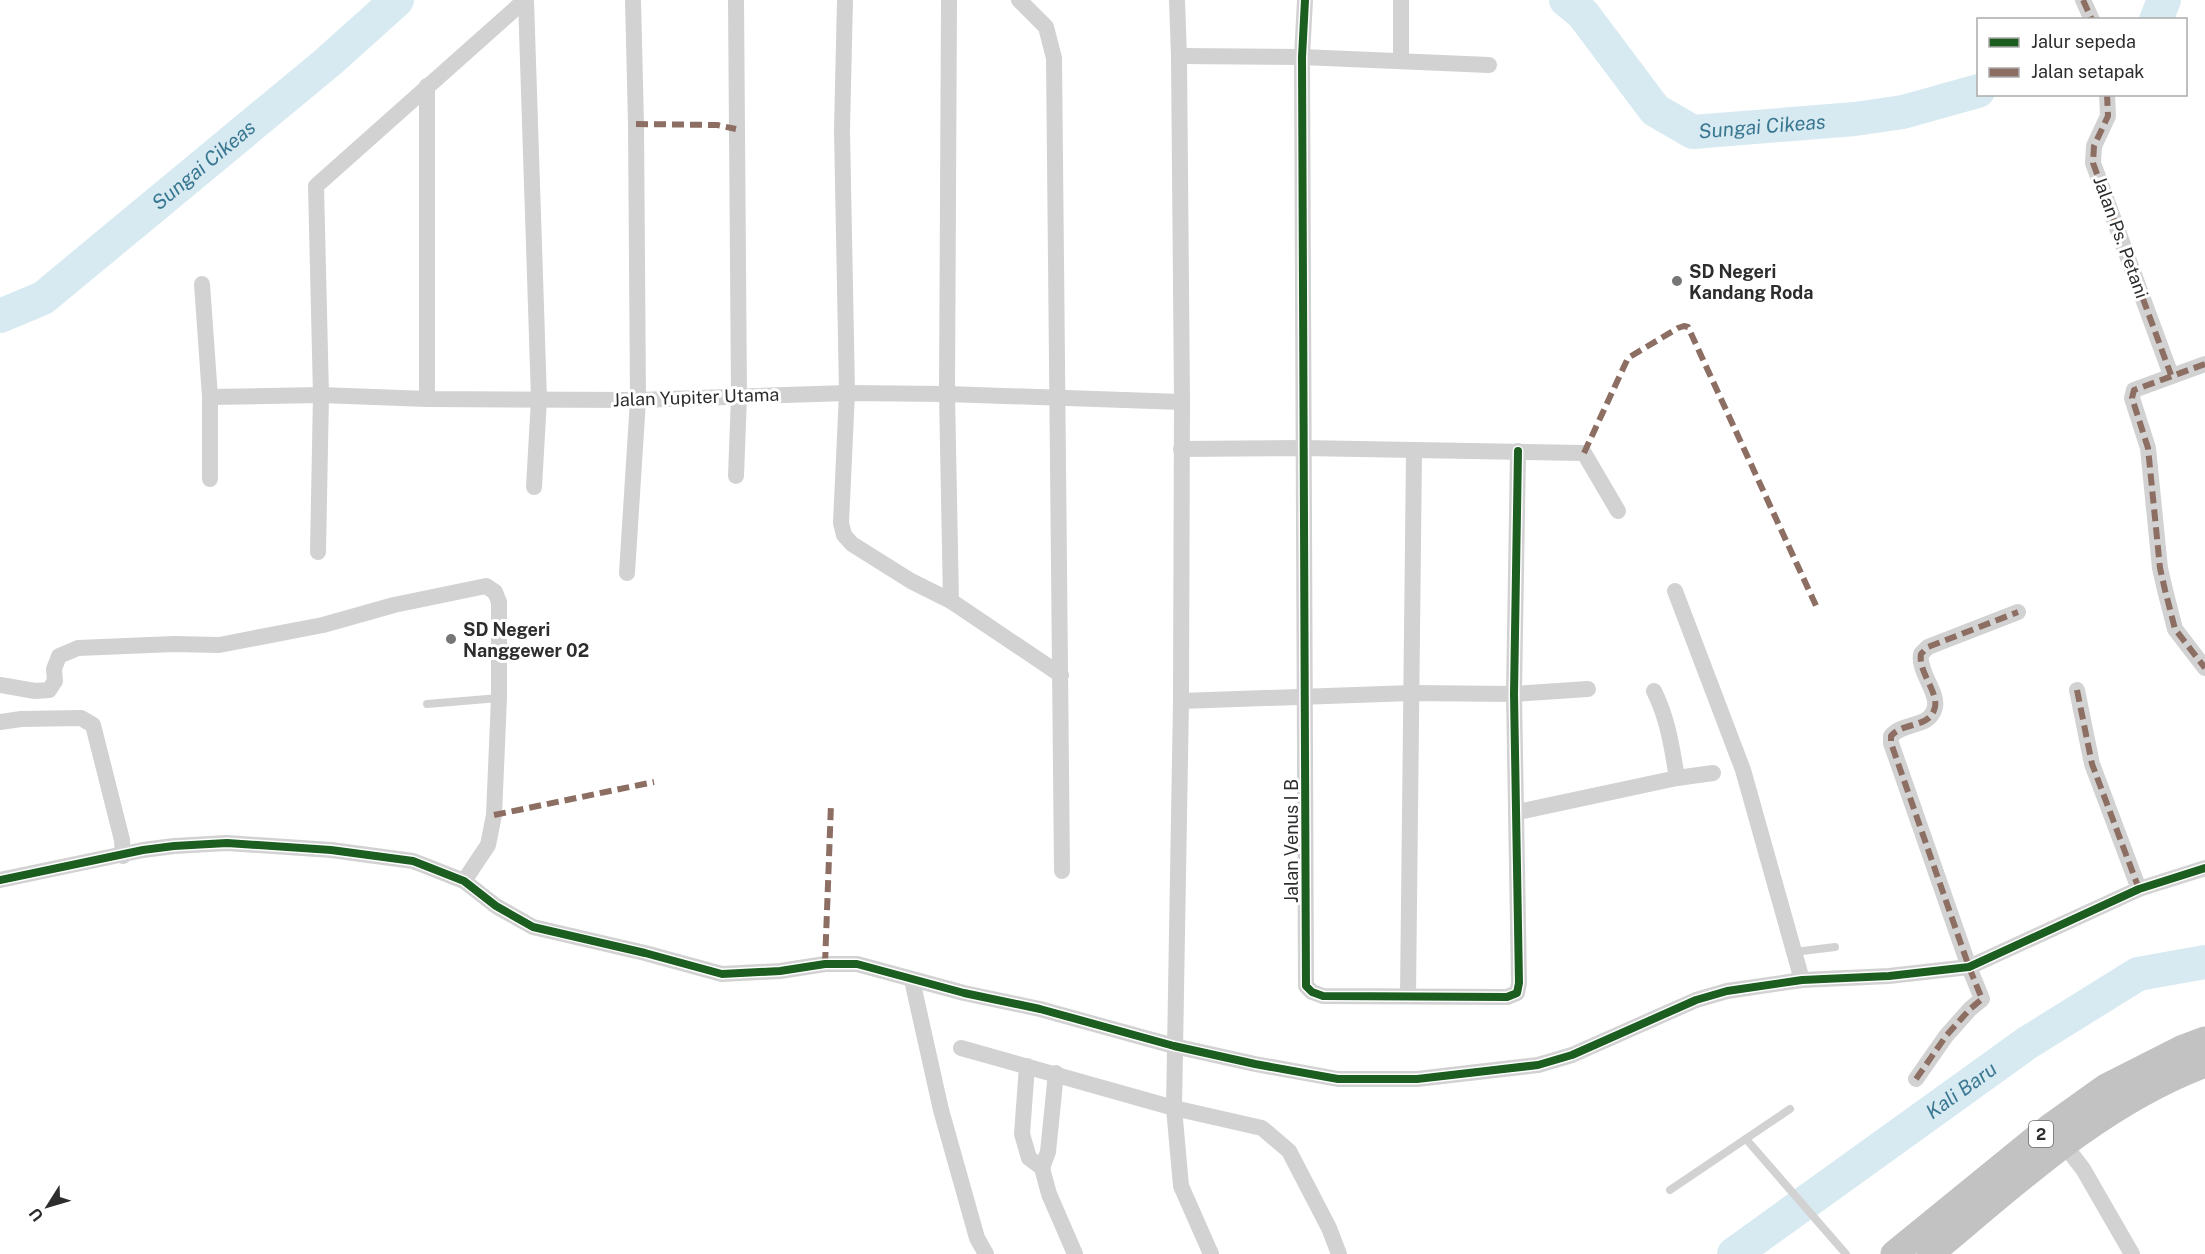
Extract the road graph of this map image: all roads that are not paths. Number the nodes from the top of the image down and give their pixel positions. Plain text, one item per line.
1 (526, 0) edge
2 (633, 0) edge
3 (736, 0) edge
4 (845, 0) edge
5 (949, 0) edge
6 (1019, 0) edge
7 (1177, 0) edge
8 (1305, 0) edge
9 (1401, 0) edge
10 (2083, 0) edge
11 (2091, 18) edge
12 (1179, 56) junction
13 (1302, 57) junction
14 (1401, 61) junction
15 (1489, 65) dead end
16 (427, 86) junction
17 (2107, 97) edge
18 (202, 284) dead end
19 (2205, 364) edge
20 (2171, 375) junction
21 (847, 393) junction
22 (947, 394) junction
23 (321, 395) junction
24 (739, 396) junction
25 (210, 398) junction
26 (1056, 398) junction
27 (427, 399) junction
28 (539, 399) junction
29 (638, 400) junction
30 (1182, 402) junction
31 (1303, 448) junction
32 (1181, 449) junction
33 (1414, 451) junction
34 (1518, 451) junction
35 (736, 476) dead end
36 (210, 479) dead end
37 (534, 487) dead end
38 (1618, 511) dead end
39 (318, 552) dead end
40 (627, 573) dead end
41 (1675, 591) dead end
42 (951, 601) junction
43 (2018, 612) dead end
44 (2205, 668) edge
45 (1061, 675) junction
46 (0, 685) edge
47 (1588, 689) dead end
48 (2078, 690) dead end
49 (1654, 691) dead end
50 (1412, 693) junction
51 (1514, 694) junction
52 (1306, 696) junction
53 (499, 698) junction
54 (1181, 701) junction
55 (427, 704) dead end
56 (0, 722) edge
57 (1713, 773) dead end
58 (1677, 778) junction
59 (1518, 812) junction
60 (123, 856) junction
61 (2205, 868) edge
62 (1062, 871) dead end
63 (0, 880) edge
64 (464, 881) junction
65 (2139, 889) junction
66 (1835, 947) dead end
67 (1794, 952) junction
68 (1969, 967) junction
69 (912, 980) junction
70 (1802, 980) junction
71 (1408, 995) junction
72 (2205, 1040) edge
73 (1174, 1046) junction
74 (961, 1048) dead end
75 (2205, 1064) edge
76 (1028, 1066) junction
77 (1056, 1074) junction
78 (1916, 1079) dead end
79 (1174, 1108) junction
80 (1790, 1109) dead end
81 (2057, 1135) junction
82 (1746, 1139) junction
83 (1042, 1168) junction
84 (1670, 1190) dead end
85 (986, 1254) edge
86 (1075, 1254) edge
87 (1211, 1254) edge
88 (1340, 1254) edge
89 (1846, 1254) edge
90 (1894, 1254) edge
91 (1930, 1254) edge
92 (2132, 1254) edge

1 - 16 street
1 - 28 street
2 - 29 street
3 - 24 street
4 - 21 street
5 - 22 street
6 - 26 street
7 - 12 street
8 - 13 street, Jalan Venus I B
9 - 14 street
10 - 11 street
12 - 13 street
12 - 30 street
13 - 14 street
13 - 31 street, Jalan Venus I B
14 - 15 street
16 - 23 street
16 - 27 street
17 - 20 street, Jalan Ps. Petani
18 - 25 street
19 - 20 street
20 - 44 street
21 - 22 street, Jalan Yupiter Utama
21 - 24 street, Jalan Yupiter Utama
21 - 42 street
22 - 26 street, Jalan Yupiter Utama
22 - 42 street
23 - 25 street, Jalan Yupiter Utama
23 - 27 street, Jalan Yupiter Utama
23 - 39 street
24 - 29 street, Jalan Yupiter Utama
24 - 35 street
25 - 36 street
26 - 30 street, Jalan Yupiter Utama
26 - 45 street
27 - 28 street, Jalan Yupiter Utama
28 - 29 street, Jalan Yupiter Utama
28 - 37 street
29 - 40 street
30 - 32 street
31 - 32 street
31 - 33 street
31 - 52 street, Jalan Venus I B
32 - 54 street
33 - 34 street
33 - 50 street
34 - 38 street
34 - 51 street
41 - 67 street
42 - 45 street
43 - 68 street
45 - 62 street
46 - 53 street
47 - 51 street
48 - 65 street
49 - 58 street
50 - 51 street
50 - 52 street
50 - 71 street
51 - 59 street
52 - 54 street
52 - 71 street, Jalan Venus I B
53 - 55 lane
53 - 64 street
54 - 73 street
56 - 60 street
57 - 58 street
58 - 59 street
59 - 71 street
60 - 63 street
60 - 64 street
61 - 65 street
64 - 69 street
65 - 68 street
66 - 67 lane
67 - 70 street
68 - 70 street
68 - 78 street
69 - 73 street
69 - 85 street
70 - 73 street
72 - 81 highway, 2
73 - 79 street
74 - 76 street
75 - 81 highway, 2
76 - 77 street
76 - 83 street
77 - 79 street
77 - 83 street
79 - 87 street
79 - 88 street
80 - 82 lane
81 - 90 highway, 2
81 - 91 highway, 2
81 - 92 street
82 - 84 lane
82 - 89 lane
83 - 86 street

